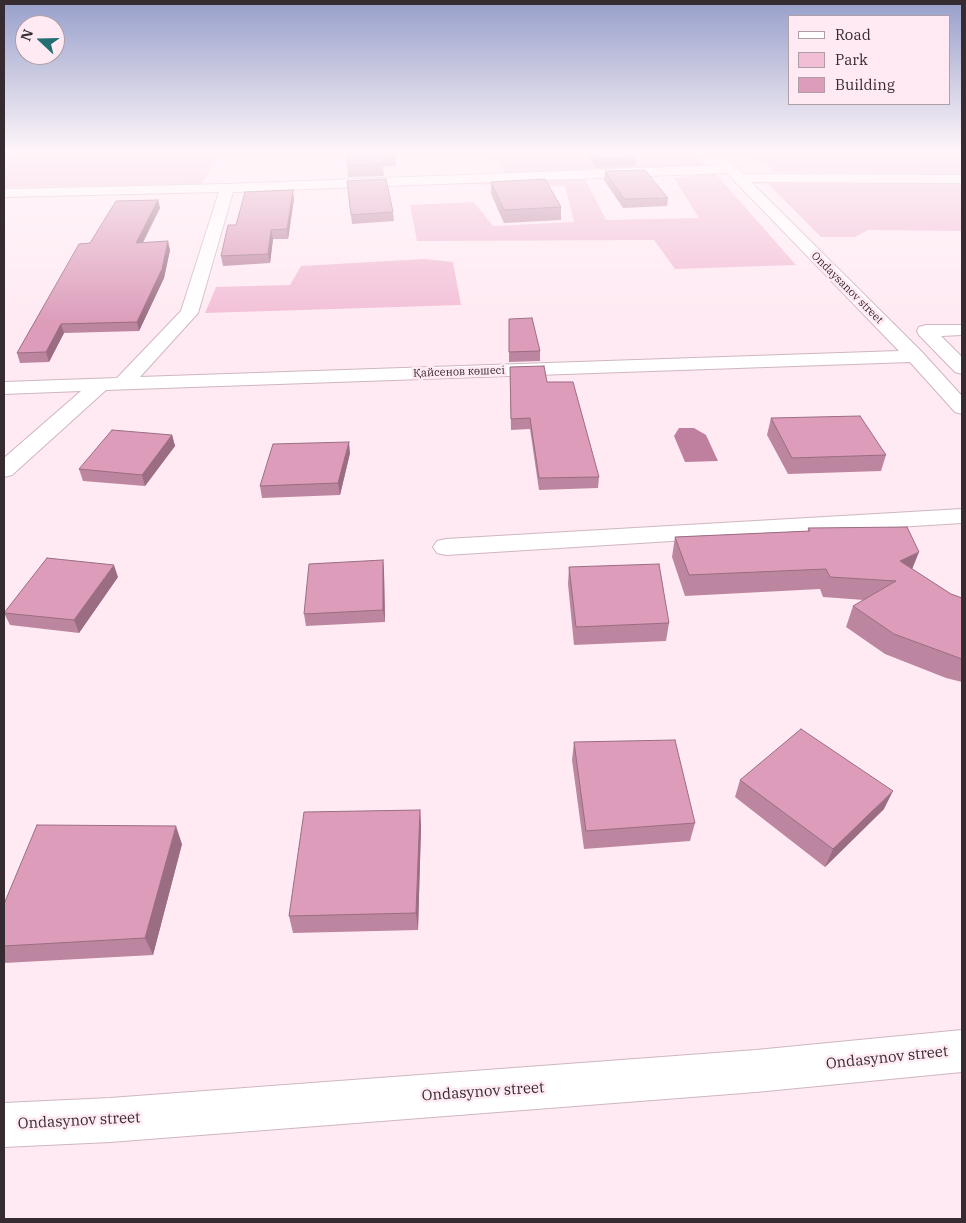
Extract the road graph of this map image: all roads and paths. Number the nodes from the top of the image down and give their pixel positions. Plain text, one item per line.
1 (220, 209) edge
2 (771, 209) edge
3 (962, 330) edge
4 (915, 356) junction
5 (962, 368) edge
6 (122, 385) junction
7 (99, 386) junction
8 (4, 388) edge
9 (962, 408) edge
10 (4, 470) edge
11 (962, 516) edge
12 (446, 548) dead end
13 (962, 1051) edge
14 (4, 1125) edge

1 - 6 street
2 - 4 street, Ondaysanov street
3 - 5 street
4 - 6 street, Қайсенов көшесі
4 - 9 street, Ondaysanov street
6 - 7 street, Қайсенов көшесі
7 - 8 street, Қайсенов көшесі
7 - 10 street
11 - 12 street
13 - 14 street, Ondasynov street

